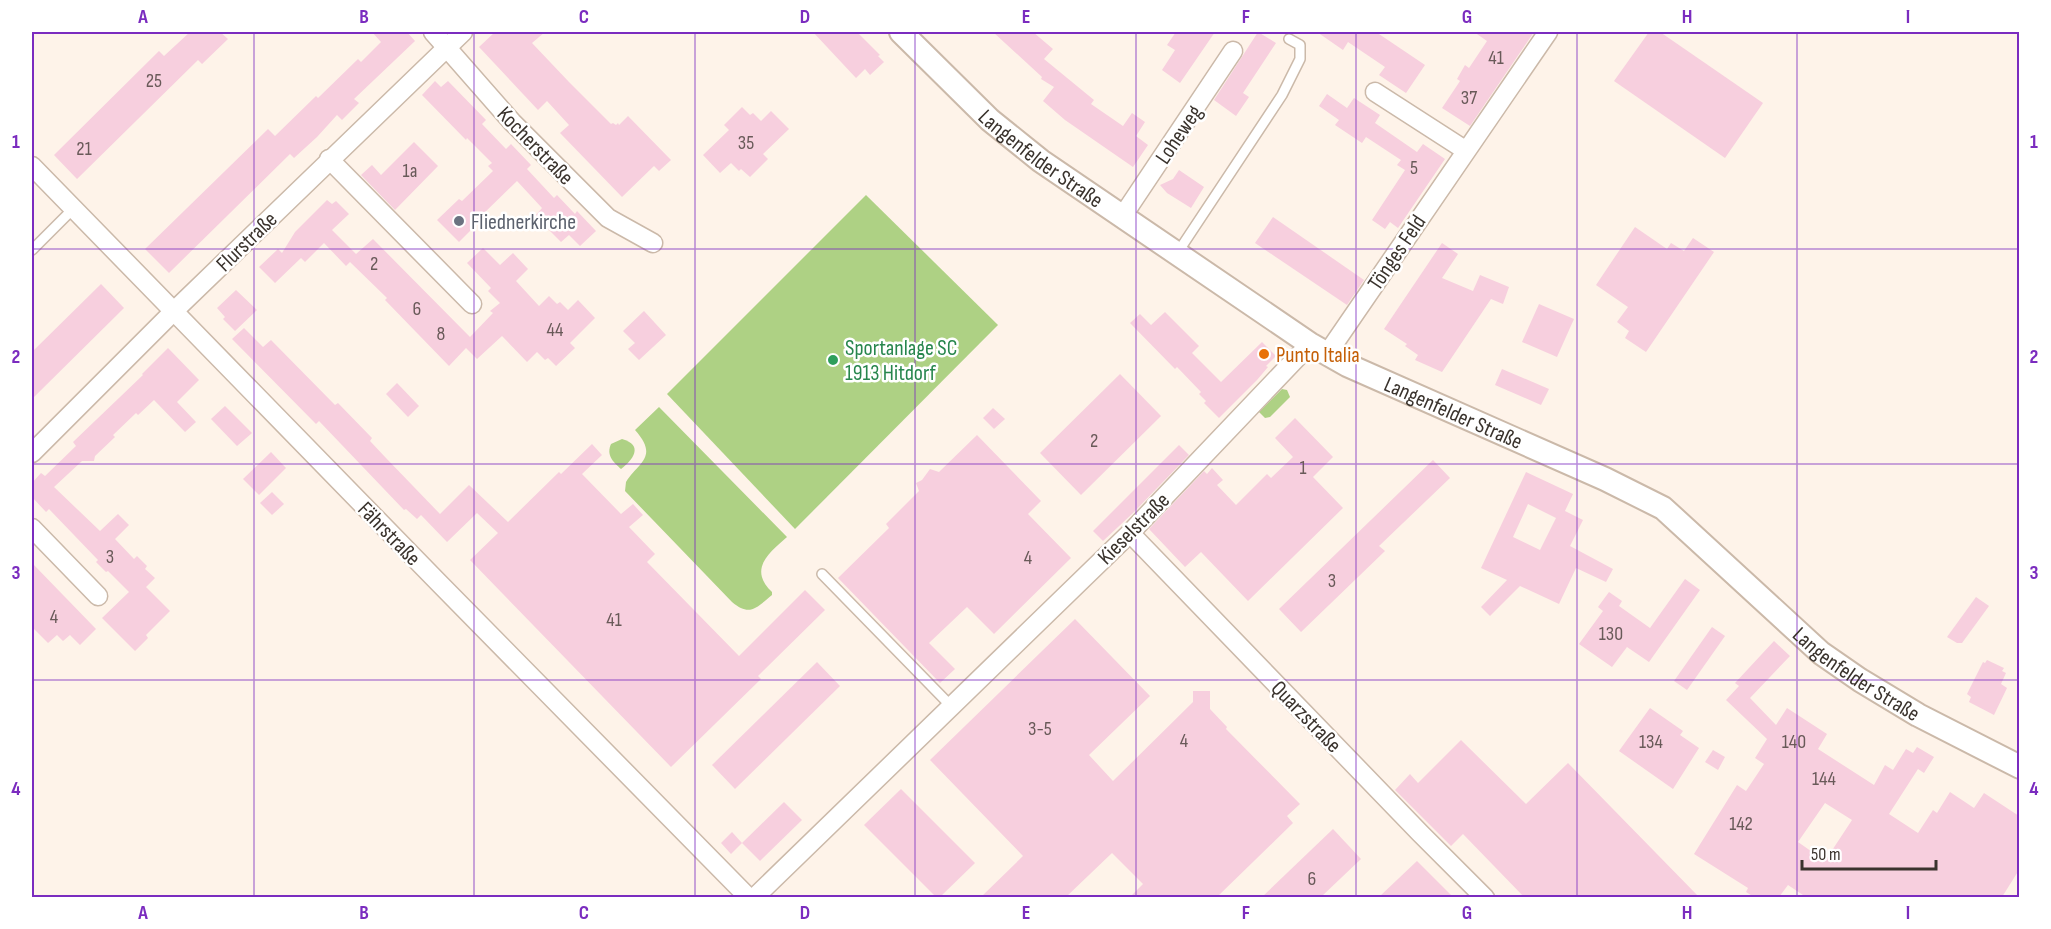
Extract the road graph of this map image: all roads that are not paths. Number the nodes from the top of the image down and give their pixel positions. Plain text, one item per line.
1 (433, 32) edge
2 (463, 32) edge
3 (901, 32) edge
4 (1548, 32) edge
5 (1289, 39) dead end
6 (446, 46) junction
7 (1233, 51) dead end
8 (1374, 92) dead end
9 (1465, 150) junction
10 (329, 159) junction
11 (32, 166) edge
12 (74, 209) junction
13 (1122, 217) junction
14 (653, 243) dead end
15 (32, 250) edge
16 (1176, 255) junction
17 (472, 304) dead end
18 (174, 311) junction
19 (1318, 349) junction
20 (32, 453) edge
21 (32, 528) edge
22 (1130, 533) junction
23 (822, 574) dead end
24 (98, 596) dead end
25 (951, 706) junction
26 (2019, 766) edge
27 (749, 897) edge
28 (754, 897) edge
29 (1485, 897) edge

1 - 6 street, Kocherstraße
2 - 6 street, Flurstraße
3 - 13 street, Langenfelder Straße
4 - 9 street, Tönges Feld
5 - 16 lane
6 - 10 street, Flurstraße
6 - 14 street, Kocherstraße
7 - 13 street, Loheweg
8 - 9 street
9 - 19 street, Tönges Feld
10 - 17 street
10 - 18 street, Flurstraße
11 - 12 street, Fährstraße
12 - 15 lane
12 - 18 street, Fährstraße
13 - 16 street, Langenfelder Straße
16 - 19 street, Langenfelder Straße
18 - 20 street, Flurstraße
18 - 27 street, Fährstraße
19 - 22 street, Kieselstraße
19 - 26 street, Langenfelder Straße
21 - 24 street
22 - 25 street, Kieselstraße
22 - 29 street, Quarzstraße
23 - 25 lane
25 - 28 street, Kieselstraße

